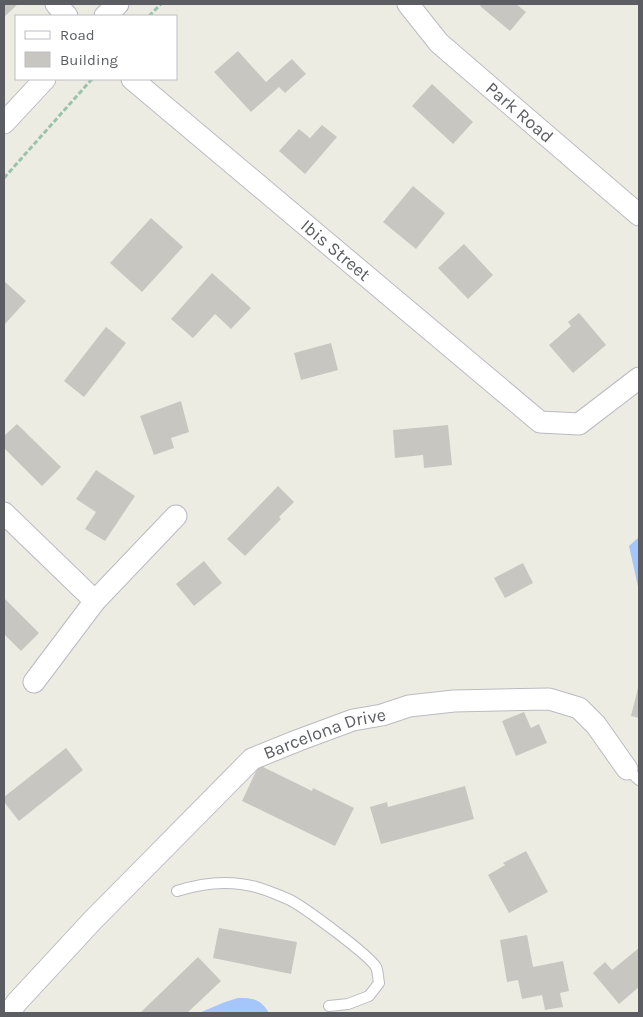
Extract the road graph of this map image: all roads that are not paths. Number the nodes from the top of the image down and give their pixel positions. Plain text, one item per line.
1 (56, 4) edge
2 (118, 4) edge
3 (408, 4) edge
4 (66, 15) edge
5 (105, 15) edge
6 (43, 80) edge
7 (133, 80) edge
8 (4, 124) edge
9 (639, 215) edge
10 (639, 378) edge
11 (4, 513) edge
12 (176, 516) dead end
13 (95, 601) junction
14 (34, 682) dead end
15 (633, 774) edge
16 (177, 892) dead end
17 (329, 1006) dead end
18 (9, 1013) edge

1 - 4 street
2 - 5 street
3 - 9 street, Park Road
6 - 8 street
7 - 10 street, Ibis Street
11 - 13 street
12 - 13 street
13 - 14 street
15 - 18 street, Barcelona Drive
16 - 17 lane

